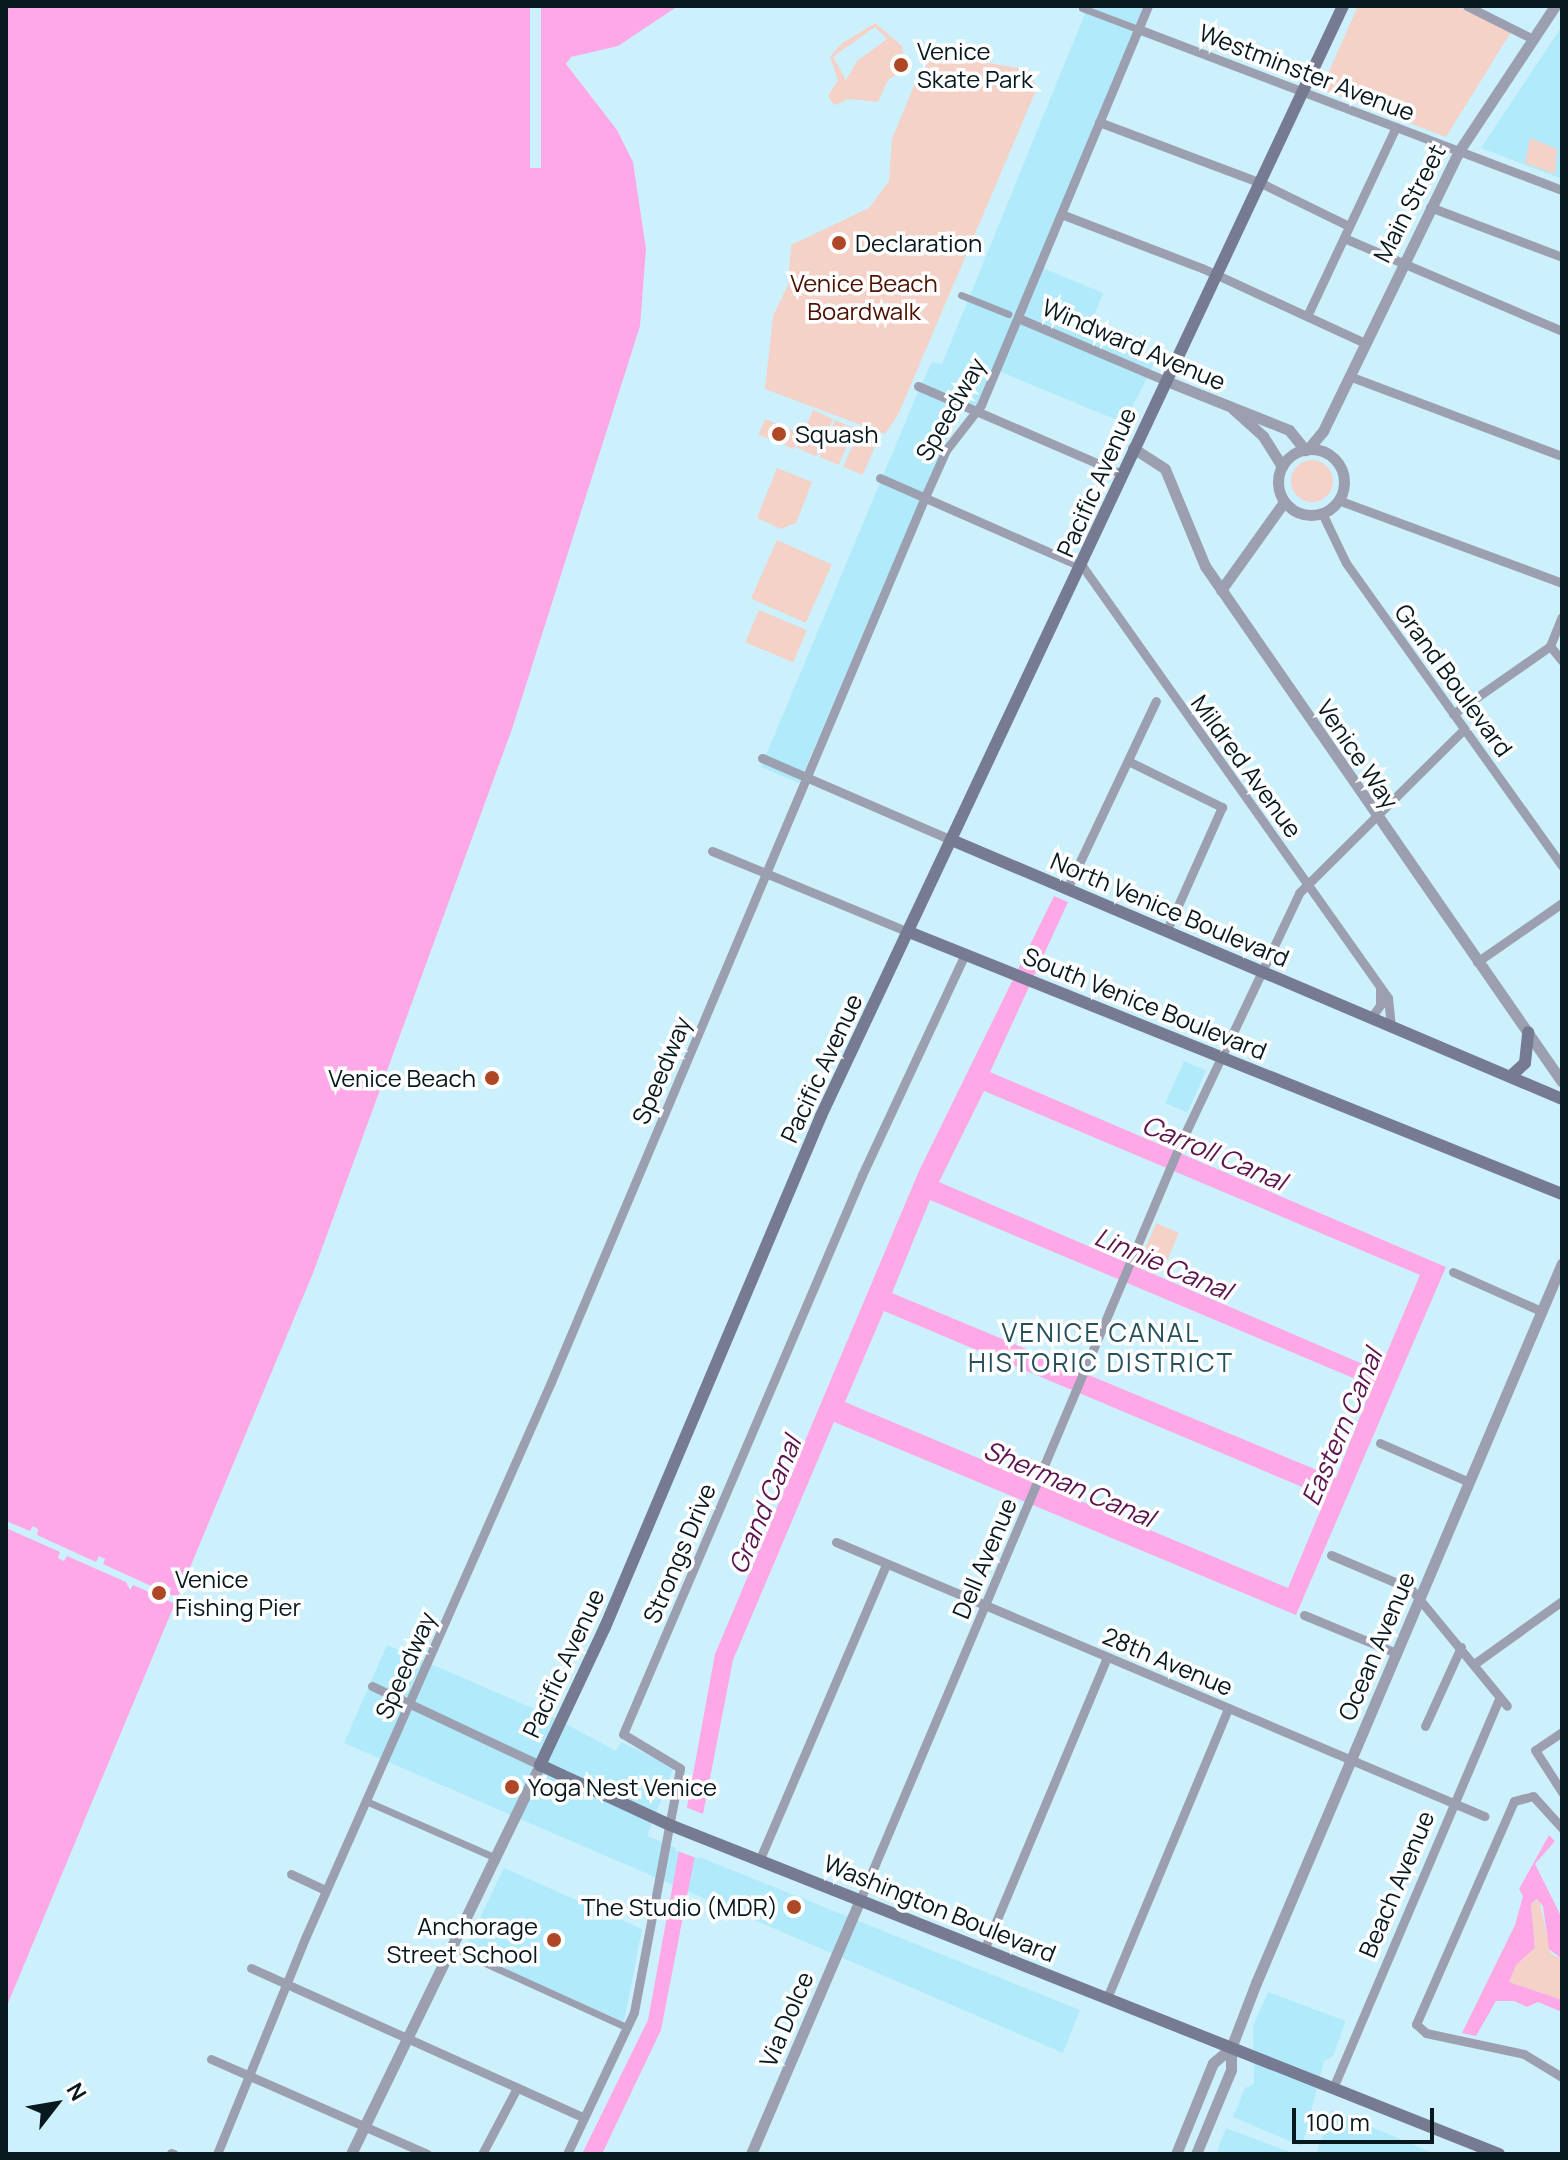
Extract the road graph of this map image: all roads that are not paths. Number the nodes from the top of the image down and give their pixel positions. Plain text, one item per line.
1 (1148, 6) edge
2 (1343, 6) edge
3 (1467, 6) edge
4 (1555, 6) edge
5 (1082, 8) edge
6 (1138, 29) junction
7 (1533, 39) junction
8 (1303, 91) junction
9 (1099, 122) junction
10 (1396, 127) junction
11 (1459, 151) junction
12 (1259, 182) junction
13 (1562, 190) edge
14 (1430, 207) junction
15 (1061, 214) junction
16 (1349, 226) junction
17 (1344, 238) junction
18 (1562, 257) edge
19 (1401, 266) junction
20 (1215, 275) junction
21 (961, 295) dead end
22 (1013, 316) junction
23 (1307, 316) junction
24 (1562, 331) edge
25 (1365, 343) junction
26 (1349, 376) junction
27 (1164, 380) junction
28 (918, 386) dead end
29 (1233, 409) junction
30 (976, 412) junction
31 (1323, 431) junction
32 (1133, 448) junction
33 (1306, 450) junction
34 (1562, 456) edge
35 (1333, 458) junction
36 (1282, 466) junction
37 (1122, 474) junction
38 (880, 478) dead end
39 (925, 497) junction
40 (1338, 500) junction
41 (1284, 502) junction
42 (1322, 513) junction
43 (1083, 567) junction
44 (1562, 583) edge
45 (1221, 590) junction
46 (1562, 617) edge
47 (1550, 646) junction
48 (1562, 661) edge
49 (1156, 701) dead end
50 (1453, 714) junction
51 (1464, 729) junction
52 (762, 758) dead end
53 (1128, 761) junction
54 (806, 778) junction
55 (1377, 821) junction
56 (954, 841) junction
57 (712, 851) dead end
58 (1562, 866) edge
59 (767, 872) junction
60 (1306, 882) junction
61 (1067, 889) junction
62 (1562, 903) edge
63 (1167, 930) junction
64 (909, 932) junction
65 (965, 954) junction
66 (1477, 962) junction
67 (1261, 971) junction
68 (1380, 987) junction
69 (1371, 1018) junction
70 (1391, 1026) junction
71 (1528, 1032) junction
72 (1220, 1058) junction
73 (1511, 1076) junction
74 (1562, 1082) edge
75 (1562, 1099) edge
76 (1562, 1194) edge
77 (1562, 1263) edge
78 (1453, 1272) dead end
79 (1541, 1311) junction
80 (1380, 1443) dead end
81 (1469, 1482) junction
82 (836, 1542) dead end
83 (1331, 1555) dead end
84 (886, 1564) junction
85 (1421, 1598) junction
86 (1562, 1601) edge
87 (986, 1606) junction
88 (1304, 1615) dead end
89 (1461, 1647) junction
90 (1396, 1653) junction
91 (1107, 1657) junction
92 (1474, 1664) junction
93 (372, 1686) dead end
94 (1499, 1698) junction
95 (409, 1704) junction
96 (1507, 1706) dead end
97 (1228, 1709) junction
98 (1425, 1726) dead end
99 (1562, 1732) edge
100 (1351, 1760) junction
101 (540, 1765) junction
102 (1562, 1792) edge
103 (366, 1801) junction
104 (1452, 1802) junction
105 (1484, 1816) dead end
106 (675, 1827) junction
107 (1562, 1828) edge
108 (496, 1858) junction
109 (759, 1861) junction
110 (291, 1874) dead end
111 (326, 1890) junction
112 (860, 1900) junction
113 (452, 1948) junction
114 (984, 1950) junction
115 (251, 1968) dead end
116 (286, 1983) junction
117 (1107, 1998) junction
118 (628, 2028) junction
119 (407, 2039) junction
120 (1231, 2048) junction
121 (211, 2059) dead end
122 (250, 2076) junction
123 (1562, 2077) edge
124 (517, 2088) junction
125 (1333, 2088) junction
126 (584, 2118) junction
127 (365, 2126) junction
128 (1182, 2139) junction
129 (1197, 2150) edge
130 (217, 2154) edge
131 (351, 2154) edge
132 (427, 2154) edge
133 (482, 2154) edge
134 (567, 2154) edge
135 (751, 2154) edge
136 (1176, 2154) edge
137 (1499, 2154) edge

1 - 6 street, Speedway
2 - 8 main road, Pacific Avenue
3 - 7 street
4 - 7 street, Main Street
5 - 6 street, Westminster Avenue
6 - 8 street, Westminster Avenue
6 - 9 street, Speedway
7 - 11 street, Main Street
8 - 10 street, Westminster Avenue
8 - 12 main road, Pacific Avenue
9 - 12 street
9 - 15 street, Speedway
10 - 11 street, Westminster Avenue
10 - 16 street
11 - 13 street, Westminster Avenue
11 - 14 street, Main Street
12 - 16 street
12 - 20 main road, Pacific Avenue
14 - 18 street
14 - 19 street, Main Street
15 - 20 street
15 - 22 street, Speedway
16 - 17 street
17 - 19 street
17 - 23 street
19 - 24 street
19 - 25 street, Main Street
20 - 23 street
20 - 27 main road, Pacific Avenue
21 - 22 street, Windward Avenue
22 - 27 street, Windward Avenue
22 - 30 street, Speedway
23 - 25 street
25 - 26 street, Main Street
26 - 31 street, Main Street
26 - 34 street
27 - 29 street, Windward Avenue
27 - 32 main road, Pacific Avenue
28 - 30 street
29 - 33 street, Windward Avenue
29 - 36 street, Windward Avenue
30 - 37 street
30 - 39 street, Speedway
31 - 33 street, Main Street
31 - 35 street
32 - 37 main road, Pacific Avenue
32 - 45 street, Venice Way
33 - 35 street
33 - 36 street
35 - 40 street
36 - 41 street
37 - 43 main road, Pacific Avenue
38 - 39 street
39 - 43 street
39 - 54 street, Speedway
40 - 42 street
40 - 44 street
41 - 42 street
41 - 45 street
42 - 50 street, Grand Boulevard
43 - 56 main road, Pacific Avenue
43 - 60 street, Mildred Avenue
45 - 55 street, Venice Way
46 - 47 street
47 - 48 street
47 - 50 street
49 - 53 street
50 - 51 street, Grand Boulevard
51 - 55 street
51 - 58 street, Grand Boulevard
52 - 54 street, North Venice Boulevard
53 - 61 street
53 - 63 street
54 - 56 street, North Venice Boulevard
54 - 59 street, Speedway
55 - 60 street
55 - 66 street, Venice Way
56 - 61 main road, North Venice Boulevard
56 - 64 main road, Pacific Avenue
57 - 59 street, South Venice Boulevard
59 - 64 street, South Venice Boulevard
59 - 95 street, Speedway
60 - 67 street, Dell Avenue
60 - 68 street, Mildred Avenue
61 - 63 main road, North Venice Boulevard
62 - 66 street
63 - 67 main road, North Venice Boulevard
64 - 65 main road, South Venice Boulevard
64 - 101 main road, Pacific Avenue
65 - 72 main road, South Venice Boulevard
65 - 106 street, Strongs Drive
66 - 71 street, Venice Way
67 - 69 main road, North Venice Boulevard
67 - 72 street, Dell Avenue
68 - 69 street
68 - 70 street, Mildred Avenue
69 - 70 main road, North Venice Boulevard
70 - 73 main road, North Venice Boulevard
71 - 73 main road
71 - 74 street, Venice Way
72 - 76 main road, South Venice Boulevard
72 - 87 street, Dell Avenue
73 - 75 main road, North Venice Boulevard
77 - 79 street, Ocean Avenue
78 - 79 street
79 - 81 street, Ocean Avenue
80 - 81 street
81 - 85 street, Ocean Avenue
82 - 84 street, 28th Avenue
83 - 85 street
84 - 87 street, 28th Avenue
84 - 109 street
85 - 89 street
85 - 90 street, Ocean Avenue
86 - 92 street
87 - 91 street, 28th Avenue
87 - 112 street, Dell Avenue
88 - 90 street
89 - 92 street
89 - 98 street
90 - 100 street, Ocean Avenue
91 - 97 street, 28th Avenue
91 - 114 street
92 - 94 street
93 - 95 street, Washington Boulevard
94 - 96 street
94 - 104 street, Beach Avenue
95 - 101 street, Washington Boulevard
95 - 103 street, Speedway
97 - 100 street, 28th Avenue
97 - 117 street
99 - 102 street
100 - 104 street, 28th Avenue
100 - 120 street, Ocean Avenue
101 - 106 main road, Washington Boulevard
101 - 108 street, Pacific Avenue
103 - 108 street
103 - 111 street, Speedway
104 - 105 street, 28th Avenue
104 - 125 street, Beach Avenue
106 - 109 main road, Washington Boulevard
106 - 118 street, Strongs Drive
107 - 123 street
108 - 113 street, Pacific Avenue
109 - 112 main road, Washington Boulevard
110 - 111 street
111 - 116 street, Speedway
112 - 114 main road, Washington Boulevard
112 - 135 street, Via Dolce
113 - 118 street
113 - 119 street, Pacific Avenue
114 - 117 main road, Washington Boulevard
115 - 116 street
116 - 119 street
116 - 122 street, Speedway
117 - 120 main road, Washington Boulevard
118 - 126 street, Strongs Drive
119 - 124 street
119 - 127 street, Pacific Avenue
120 - 125 main road, Washington Boulevard
120 - 128 street
120 - 129 street
121 - 122 street
122 - 127 street
122 - 130 street, Speedway
124 - 126 street
124 - 133 street
125 - 137 main road, Washington Boulevard
126 - 134 street, Strongs Drive
127 - 131 street, Pacific Avenue
127 - 132 street
128 - 129 street
128 - 136 street

